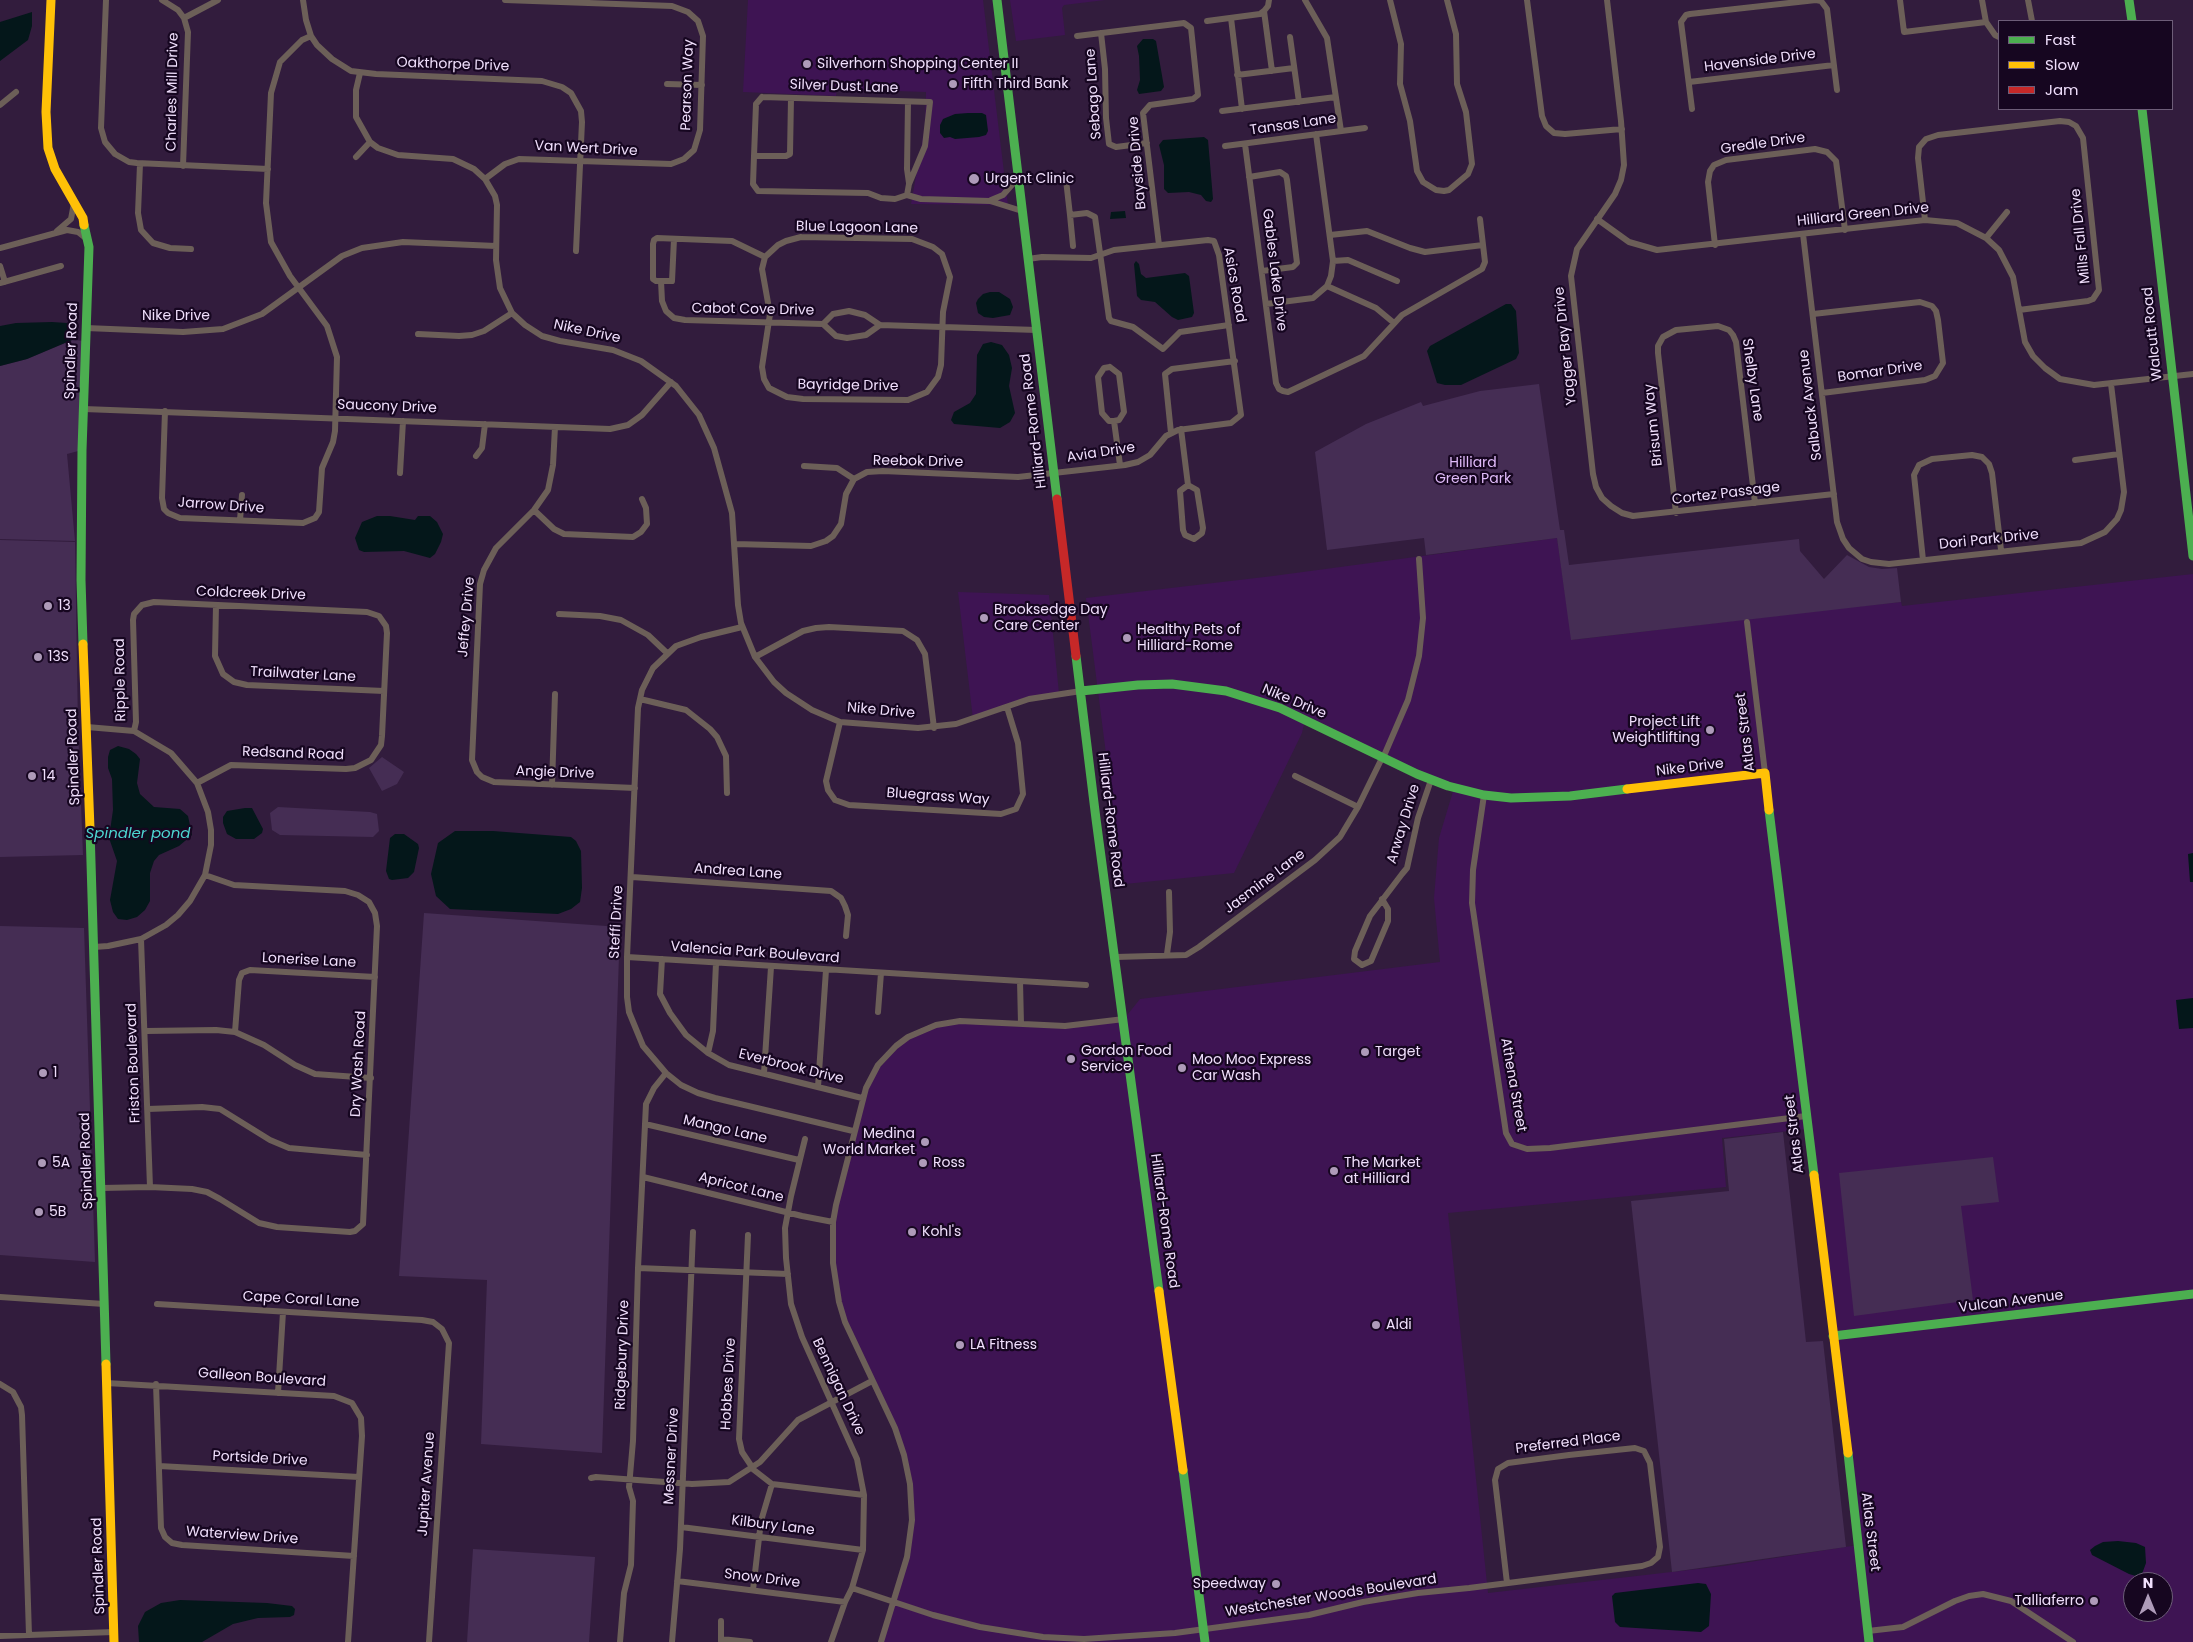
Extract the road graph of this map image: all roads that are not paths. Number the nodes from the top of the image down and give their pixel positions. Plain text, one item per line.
1 (52, 0) edge
2 (106, 0) edge
3 (162, 0) edge
4 (218, 0) edge
5 (304, 0) edge
6 (504, 0) edge
7 (997, 0) edge
8 (1269, 0) edge
9 (1305, 0) edge
10 (1390, 0) edge
11 (1447, 0) edge
12 (1527, 0) edge
13 (1607, 0) edge
14 (1736, 0) edge
15 (1816, 0) edge
16 (1900, 0) edge
17 (1982, 0) edge
18 (2028, 0) edge
19 (2129, 0) edge
20 (543, 1) edge
21 (1769, 3) edge
22 (1737, 9) junction
23 (1264, 11) junction
24 (184, 18) junction
25 (1231, 18) junction
26 (2032, 20) edge
27 (2132, 20) edge
28 (1207, 21) dead end
29 (1986, 22) junction
30 (1101, 33) junction
31 (311, 36) junction
32 (1077, 36) dead end
33 (1998, 36) edge
34 (1290, 37) dead end
35 (1834, 65) junction
36 (1294, 68) junction
37 (1272, 71) junction
38 (360, 73) junction
39 (1238, 75) junction
40 (1689, 82) junction
41 (667, 84) dead end
42 (702, 85) junction
43 (1837, 90) dead end
44 (16, 92) dead end
45 (1336, 97) junction
46 (791, 98) junction
47 (908, 102) junction
48 (1299, 102) junction
49 (0, 105) edge
50 (1242, 109) junction
51 (1692, 109) dead end
52 (2142, 110) edge
53 (1222, 111) dead end
54 (1365, 128) dead end
55 (1622, 129) junction
56 (1341, 131) junction
57 (1316, 134) junction
58 (370, 142) junction
59 (1147, 143) junction
60 (1245, 144) junction
61 (1225, 146) dead end
62 (689, 155) joint
63 (754, 156) junction
64 (356, 157) dead end
65 (580, 162) junction
66 (140, 164) junction
67 (184, 166) junction
68 (268, 169) junction
69 (1249, 177) junction
70 (1018, 178) junction
71 (485, 179) junction
72 (1066, 180) dead end
73 (909, 184) junction
74 (907, 195) junction
75 (990, 201) junction
76 (74, 202) junction
77 (1022, 211) junction
78 (2007, 212) dead end
79 (1070, 215) junction
80 (1480, 219) dead end
81 (1598, 219) junction
82 (1925, 220) junction
83 (1845, 230) junction
84 (56, 232) junction
85 (1803, 234) junction
86 (1330, 235) junction
87 (1986, 238) junction
88 (674, 239) junction
89 (88, 240) junction
90 (1159, 245) junction
91 (1483, 245) junction
92 (1715, 245) junction
93 (496, 246) junction
94 (1073, 246) dead end
95 (0, 248) edge
96 (191, 249) dead end
97 (576, 251) dead end
98 (1101, 256) junction
99 (766, 257) junction
100 (1028, 259) junction
101 (1333, 261) junction
102 (0, 266) edge
103 (61, 266) dead end
104 (1262, 271) junction
105 (1397, 280) dead end
106 (661, 281) junction
107 (2, 283) edge
108 (1327, 286) junction
109 (298, 288) junction
110 (1266, 304) junction
111 (2019, 310) junction
112 (512, 313) junction
113 (1813, 314) junction
114 (770, 322) junction
115 (1394, 323) junction
116 (823, 324) junction
117 (1229, 324) junction
118 (880, 325) junction
119 (86, 328) junction
120 (943, 328) junction
121 (1037, 330) junction
122 (418, 334) dead end
123 (1663, 337) joint
124 (1235, 361) junction
125 (2193, 374) edge
126 (2172, 377) junction
127 (671, 382) junction
128 (2112, 384) junction
129 (1822, 393) junction
130 (84, 409) junction
131 (165, 411) junction
132 (336, 418) junction
133 (403, 420) junction
134 (1114, 421) junction
135 (485, 424) junction
136 (555, 427) junction
137 (1181, 429) junction
138 (1171, 433) junction
139 (2119, 454) junction
140 (476, 456) dead end
141 (2075, 460) dead end
142 (1120, 465) junction
143 (804, 466) dead end
144 (1054, 472) junction
145 (400, 473) dead end
146 (854, 480) junction
147 (1188, 485) junction
148 (1834, 494) junction
149 (242, 495) dead end
150 (642, 499) dead end
151 (1755, 503) junction
152 (534, 510) junction
153 (1622, 513) joint
154 (1676, 513) junction
155 (240, 520) junction
156 (735, 544) junction
157 (2002, 550) junction
158 (2193, 556) edge
159 (1419, 559) dead end
160 (1923, 560) junction
161 (1866, 561) joint
162 (216, 605) junction
163 (559, 614) dead end
164 (1748, 622) dead end
165 (742, 626) junction
166 (133, 628) joint
167 (667, 653) junction
168 (755, 657) junction
169 (384, 691) junction
170 (1081, 691) junction
171 (555, 694) dead end
172 (640, 699) junction
173 (1006, 707) junction
174 (840, 722) junction
175 (87, 727) junction
176 (934, 728) junction
177 (134, 731) junction
178 (1383, 758) junction
179 (477, 772) joint
180 (1765, 773) junction
181 (1295, 776) dead end
182 (1431, 780) junction
183 (197, 783) junction
184 (552, 785) junction
185 (635, 788) junction
186 (727, 793) dead end
187 (1484, 795) junction
188 (1358, 807) junction
189 (204, 875) junction
190 (632, 877) junction
191 (1169, 892) dead end
192 (1382, 899) junction
193 (846, 936) dead end
194 (141, 939) junction
195 (94, 946) junction
196 (1166, 954) junction
197 (627, 957) junction
198 (1116, 957) junction
199 (662, 959) junction
200 (716, 963) junction
201 (771, 967) junction
202 (826, 970) junction
203 (881, 973) junction
204 (375, 977) junction
205 (1020, 981) junction
206 (1086, 985) dead end
207 (878, 1012) dead end
208 (1124, 1019) junction
209 (1021, 1024) junction
210 (146, 1031) junction
211 (235, 1032) junction
212 (708, 1053) junction
213 (666, 1073) junction
214 (764, 1073) junction
215 (370, 1078) junction
216 (818, 1087) junction
217 (862, 1098) junction
218 (148, 1109) junction
219 (1806, 1116) junction
220 (645, 1124) junction
221 (853, 1131) junction
222 (805, 1139) dead end
223 (367, 1155) junction
224 (799, 1160) junction
225 (642, 1177) junction
226 (150, 1187) junction
227 (102, 1188) junction
228 (787, 1213) junction
229 (833, 1222) junction
230 (693, 1232) dead end
231 (748, 1235) dead end
232 (638, 1268) junction
233 (692, 1270) junction
234 (746, 1272) junction
235 (788, 1274) junction
236 (2193, 1294) edge
237 (0, 1297) edge
238 (104, 1304) junction
239 (157, 1304) dead end
240 (283, 1312) junction
241 (442, 1329) joint
242 (1833, 1336) junction
243 (872, 1381) junction
244 (106, 1383) junction
245 (0, 1384) edge
246 (156, 1384) junction
247 (278, 1392) junction
248 (831, 1402) junction
249 (159, 1466) junction
250 (753, 1468) junction
251 (359, 1477) junction
252 (591, 1478) dead end
253 (630, 1480) junction
254 (683, 1484) junction
255 (772, 1484) junction
256 (864, 1495) junction
257 (681, 1528) junction
258 (759, 1537) junction
259 (863, 1550) junction
260 (354, 1556) junction
261 (677, 1581) junction
262 (1507, 1583) junction
263 (852, 1588) junction
264 (753, 1590) junction
265 (845, 1602) junction
266 (894, 1602) junction
267 (721, 1621) dead end
268 (1204, 1630) junction
269 (1868, 1631) junction
270 (114, 1632) junction
271 (29, 1635) junction
272 (0, 1636) edge
273 (721, 1640) edge
274 (114, 1642) edge
275 (348, 1642) edge
276 (429, 1642) edge
277 (620, 1642) edge
278 (672, 1642) edge
279 (750, 1642) edge
280 (831, 1642) edge
281 (881, 1642) edge
282 (1205, 1642) edge
283 (1869, 1642) edge
284 (2073, 1642) edge

1 - 76 street, Spindler Road
2 - 66 street
3 - 24 street, Charles Mill Drive
4 - 24 street
5 - 31 street
6 - 20 street
7 - 70 street, Hilliard-Rome Road
8 - 23 street
9 - 45 street
10 - 11 street
12 - 55 street
13 - 55 street, Yagger Bay Drive
14 - 22 street
15 - 21 street
15 - 35 street
16 - 29 street
17 - 29 street
18 - 26 street
19 - 27 street
20 - 42 street, Pearson Way
21 - 22 street
22 - 40 street
23 - 25 street
23 - 37 street
24 - 67 street, Charles Mill Drive
25 - 28 street
25 - 39 street
29 - 33 street
30 - 32 street, Bayside Drive
30 - 59 street, Sebago Lane
30 - 59 street, Bayside Drive
31 - 38 street, Oakthorpe Drive
31 - 68 street
34 - 36 street
35 - 40 street, Havenside Drive
35 - 43 street
36 - 37 street
36 - 48 street
37 - 39 street
38 - 58 street
38 - 65 street, Oakthorpe Drive
39 - 50 street
40 - 51 street
41 - 42 street
42 - 62 street, Pearson Way
44 - 49 street
45 - 48 street
45 - 56 street
46 - 47 street, Silver Dust Lane
46 - 63 street, Silver Dust Lane
46 - 63 street
47 - 73 street
47 - 73 street, Silver Dust Lane
48 - 50 street
50 - 53 street
52 - 126 street, Walcutt Road
54 - 56 street, Tansas Lane
55 - 81 street, Yagger Bay Drive
56 - 57 street, Tansas Lane
57 - 60 street, Tansas Lane
57 - 86 street
58 - 64 street
58 - 71 street
59 - 90 street, Bayside Drive
60 - 61 street, Tansas Lane
60 - 69 street, Gables Lake Drive
62 - 65 street, Van Wert Drive
63 - 74 street
65 - 71 street, Van Wert Drive
65 - 97 street, Oakthorpe Drive
66 - 67 street
66 - 96 street
67 - 68 street
68 - 109 street
69 - 104 street, Gables Lake Drive
69 - 104 street
70 - 75 street
70 - 77 street, Hilliard-Rome Road
71 - 93 street
72 - 79 street
73 - 74 street
74 - 75 street
75 - 77 street
76 - 84 street
76 - 89 street, Spindler Road
77 - 100 street, Hilliard-Rome Road
78 - 87 street
79 - 94 street
79 - 98 street
80 - 91 street
81 - 92 street, Hilliard Green Drive
81 - 153 street, Yagger Bay Drive
82 - 83 street, Hilliard Green Drive
82 - 87 street, Hilliard Green Drive
82 - 111 street, Mills Fall Drive
83 - 85 street, Hilliard Green Drive
83 - 92 street, Gredle Drive
84 - 89 street
84 - 95 street
85 - 92 street, Hilliard Green Drive
85 - 113 street, Salbuck Avenue
86 - 91 street
86 - 101 street
87 - 111 street, Hilliard Green Drive
88 - 99 street
88 - 106 street
88 - 106 street, Cabot Cove Drive
89 - 119 street, Spindler Road
90 - 98 street, Asics Road
90 - 117 street, Asics Road
91 - 115 street
93 - 109 street, Nike Drive
93 - 112 street, Nike Drive
98 - 100 street, Asics Road
98 - 117 street
99 - 114 street
99 - 120 street, Blue Lagoon Lane
100 - 121 street, Hilliard-Rome Road
101 - 105 street
101 - 108 street
102 - 107 street
103 - 107 street
104 - 110 street, Gables Lake Drive
106 - 114 street, Cabot Cove Drive
108 - 110 street
108 - 115 street
109 - 119 street, Nike Drive
109 - 132 street
110 - 115 street, Gables Lake Drive
111 - 128 street, Hilliard Green Drive
112 - 122 street
112 - 127 street, Nike Drive
113 - 129 street, Salbuck Avenue
113 - 129 street, Bomar Drive
114 - 116 street, Cabot Cove Drive
114 - 120 street, Bayridge Drive
116 - 118 street, Cabot Cove Drive
116 - 118 street, Cabot Cove Drive
117 - 124 street, Asics Road
118 - 120 street, Cabot Cove Drive
119 - 130 street, Spindler Road
120 - 121 street, Cabot Cove Drive
121 - 144 street, Hilliard-Rome Road
123 - 151 street, Shelby Lane
123 - 154 street, Brisum Way
124 - 137 street, Asics Road
124 - 138 street
125 - 126 street, Hilliard Green Drive
126 - 128 street, Hilliard Green Drive
126 - 158 street, Walcutt Road
127 - 136 street, Saucony Drive
127 - 156 street, Nike Drive
128 - 139 street
129 - 148 street, Salbuck Avenue
130 - 131 street, Saucony Drive
130 - 175 street, Spindler Road
131 - 132 street, Saucony Drive
131 - 155 street, Jarrow Drive
132 - 133 street, Saucony Drive
132 - 155 street, Jarrow Drive
133 - 135 street, Saucony Drive
133 - 145 street
134 - 134 street
134 - 142 street
135 - 136 street, Saucony Drive
135 - 140 street
136 - 152 street, Jeffey Drive
137 - 138 street, Asics Road
137 - 147 street
138 - 142 street, Avia Drive
139 - 141 street
139 - 157 street, Dori Park Drive
142 - 144 street, Avia Drive
143 - 146 street
144 - 146 street, Reebok Drive
144 - 170 street, Hilliard-Rome Road
146 - 156 street
147 - 147 street
148 - 151 street, Cortez Passage
148 - 161 street, Salbuck Avenue
149 - 155 street
150 - 152 street
151 - 154 street, Cortez Passage
152 - 179 street, Jeffey Drive
153 - 154 street, Cortez Passage
156 - 165 street, Nike Drive
157 - 160 street, Dori Park Drive
157 - 160 street
159 - 178 street, Jasmine Lane
160 - 161 street, Dori Park Drive
162 - 166 street, Coldcreek Drive
162 - 169 street, Trailwater Lane
162 - 169 street, Coldcreek Drive
163 - 167 street
164 - 180 street, Atlas Street
165 - 167 street, Steffi Drive
165 - 168 street, Nike Drive
166 - 177 street, Ripple Road
167 - 172 street, Steffi Drive
168 - 174 street, Nike Drive
168 - 176 street
169 - 183 street, Redsand Road
170 - 173 street, Nike Drive
170 - 178 street, Nike Drive
170 - 198 street, Hilliard-Rome Road
171 - 184 street
172 - 185 street, Steffi Drive
172 - 186 street
173 - 174 street, Bluegrass Way
173 - 176 street, Nike Drive
174 - 176 street, Nike Drive
175 - 177 street
175 - 195 street, Spindler Road
177 - 183 street
178 - 182 street, Nike Drive
178 - 188 street, Jasmine Lane
179 - 184 street, Angie Drive
180 - 187 street, Nike Drive
180 - 219 street, Atlas Street
181 - 188 street
182 - 187 street, Nike Drive
182 - 192 street, Arway Drive
183 - 189 street
184 - 185 street, Angie Drive
185 - 190 street, Steffi Drive
187 - 219 street, Athena Street
188 - 196 street, Jasmine Lane
189 - 194 street
189 - 204 street, Dry Wash Road
190 - 193 street, Andrea Lane
190 - 197 street, Steffi Drive
191 - 196 street
192 - 192 street, Arway Drive
194 - 195 street
194 - 210 street, Friston Boulevard
195 - 227 street, Spindler Road
196 - 198 street, Jasmine Lane
197 - 199 street, Valencia Park Boulevard
197 - 213 street, Steffi Drive
198 - 208 street, Hilliard-Rome Road
199 - 200 street, Valencia Park Boulevard
199 - 212 street, Everbrook Drive
200 - 201 street, Valencia Park Boulevard
200 - 212 street
201 - 202 street, Valencia Park Boulevard
201 - 214 street
202 - 203 street, Valencia Park Boulevard
202 - 216 street
203 - 205 street, Valencia Park Boulevard
203 - 207 street
204 - 211 street, Lonerise Lane
204 - 215 street, Dry Wash Road
205 - 206 street, Valencia Park Boulevard
205 - 209 street
208 - 209 street
208 - 268 street, Hilliard-Rome Road
209 - 217 street
210 - 211 street
210 - 218 street, Friston Boulevard
211 - 215 street
212 - 214 street, Everbrook Drive
213 - 220 street, Ridgebury Drive
213 - 221 street, Steffi Drive
214 - 216 street, Everbrook Drive
215 - 223 street, Dry Wash Road
216 - 217 street, Everbrook Drive
217 - 221 street
218 - 223 street
218 - 226 street, Friston Boulevard
219 - 242 street, Atlas Street
220 - 224 street, Mango Lane
220 - 225 street, Ridgebury Drive
221 - 229 street
222 - 224 street, Bennigan Drive
223 - 226 street, Dry Wash Road
224 - 228 street, Bennigan Drive
225 - 228 street, Apricot Lane
225 - 232 street, Ridgebury Drive
226 - 227 street
227 - 238 street, Spindler Road
228 - 229 street, Apricot Lane
228 - 235 street, Bennigan Drive
229 - 243 street
230 - 233 street, Messner Drive
231 - 234 street, Hobbes Drive
232 - 233 street
232 - 253 street, Ridgebury Drive
233 - 234 street
233 - 254 street, Messner Drive
234 - 235 street
234 - 250 street, Hobbes Drive
235 - 248 street, Bennigan Drive
236 - 242 street, Vulcan Avenue
237 - 238 street
238 - 244 street, Spindler Road
239 - 240 street, Cape Coral Lane
240 - 241 street, Cape Coral Lane
240 - 247 street
241 - 276 street, Jupiter Avenue
242 - 269 street, Atlas Street
243 - 248 street
243 - 266 street
244 - 246 street, Galleon Boulevard
244 - 270 street, Spindler Road
245 - 271 street
246 - 247 street, Galleon Boulevard
246 - 249 street, Waterview Drive
247 - 251 street, Galleon Boulevard
248 - 250 street
248 - 256 street, Bennigan Drive
249 - 251 street, Portside Drive
249 - 260 street, Waterview Drive
250 - 254 street
250 - 255 street, Hobbes Drive
251 - 260 street, Galleon Boulevard
252 - 253 street
253 - 254 street
253 - 277 street, Ridgebury Drive
254 - 257 street, Messner Drive
255 - 256 street
255 - 258 street
256 - 259 street, Bennigan Drive
257 - 258 street, Kilbury Lane
257 - 261 street, Messner Drive
258 - 259 street, Kilbury Lane
258 - 264 street
259 - 263 street, Bennigan Drive
260 - 275 street, Galleon Boulevard
261 - 264 street, Snow Drive
261 - 278 street, Messner Drive
262 - 262 street, Preferred Place
262 - 268 street, Westchester Woods Boulevard
263 - 265 street, Bennigan Drive
263 - 266 street
264 - 265 street, Snow Drive
265 - 280 street, Bennigan Drive
266 - 268 street, Westchester Woods Boulevard
266 - 281 street
267 - 273 street
268 - 282 street, Hilliard-Rome Road
269 - 283 street, Atlas Street
269 - 284 street
270 - 271 street
270 - 274 street, Spindler Road
271 - 272 street
273 - 279 street

